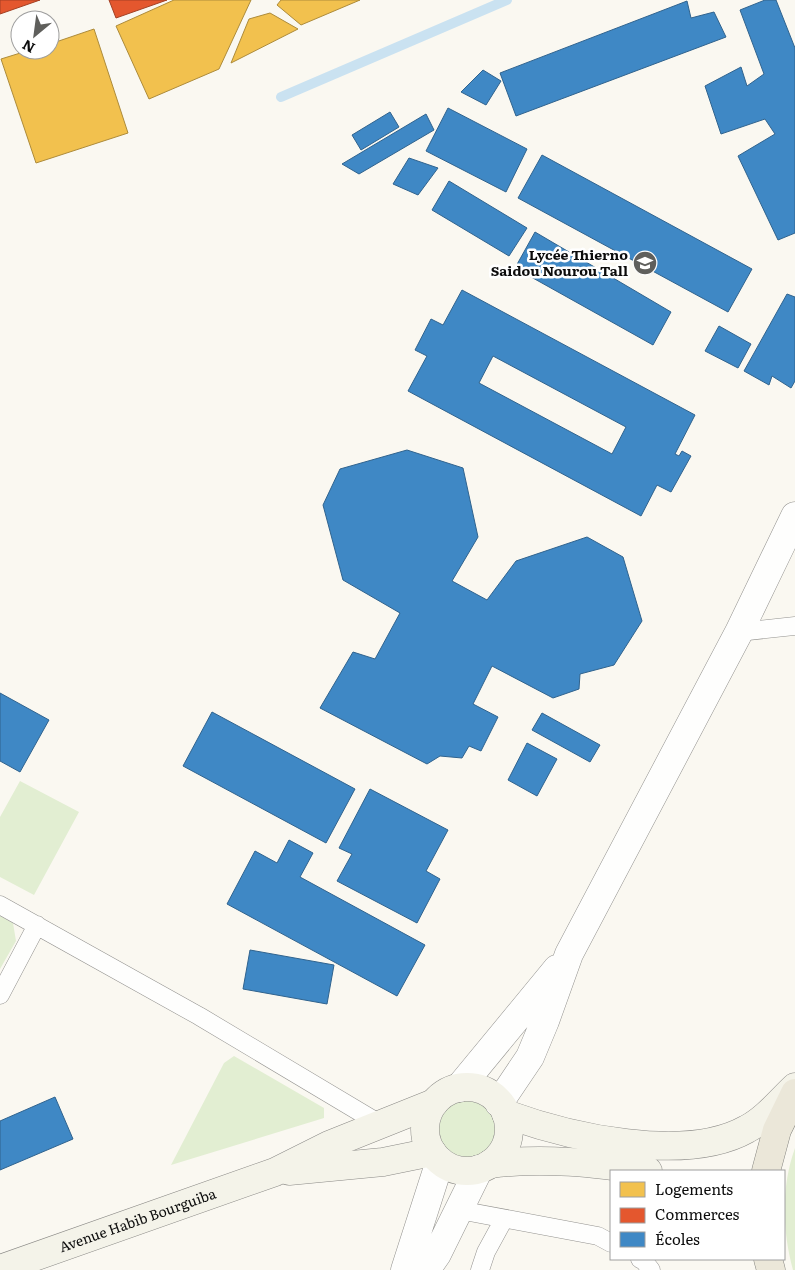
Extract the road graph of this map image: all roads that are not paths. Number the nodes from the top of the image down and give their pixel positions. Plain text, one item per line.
1 (795, 516) edge
2 (795, 626) edge
3 (739, 632) junction
4 (0, 905) edge
5 (37, 926) junction
6 (569, 954) junction
7 (0, 995) edge
8 (795, 1086) edge
9 (459, 1088) junction
10 (795, 1093) edge
11 (434, 1103) junction
12 (503, 1109) junction
13 (380, 1124) junction
14 (436, 1157) junction
15 (485, 1166) junction
16 (641, 1170) edge
17 (766, 1170) edge
18 (275, 1172) junction
19 (459, 1210) junction
20 (504, 1219) junction
21 (610, 1243) edge
22 (642, 1260) edge
23 (0, 1269) edge
24 (405, 1270) edge
25 (426, 1270) edge
26 (480, 1270) edge
27 (651, 1270) edge

1 - 3 street
2 - 3 lane
3 - 6 street
4 - 5 lane
5 - 7 lane
5 - 13 lane
6 - 9 street
6 - 12 street
8 - 12 main road
9 - 11 main road
9 - 12 main road
10 - 17 main road
11 - 13 main road
11 - 14 main road
12 - 15 main road
13 - 18 main road
14 - 15 main road
14 - 18 main road
14 - 24 street
15 - 16 main road
15 - 19 street
18 - 23 main road, Avenue Habib Bourguiba
19 - 20 lane
19 - 25 street
20 - 21 lane
20 - 26 lane
22 - 27 lane

